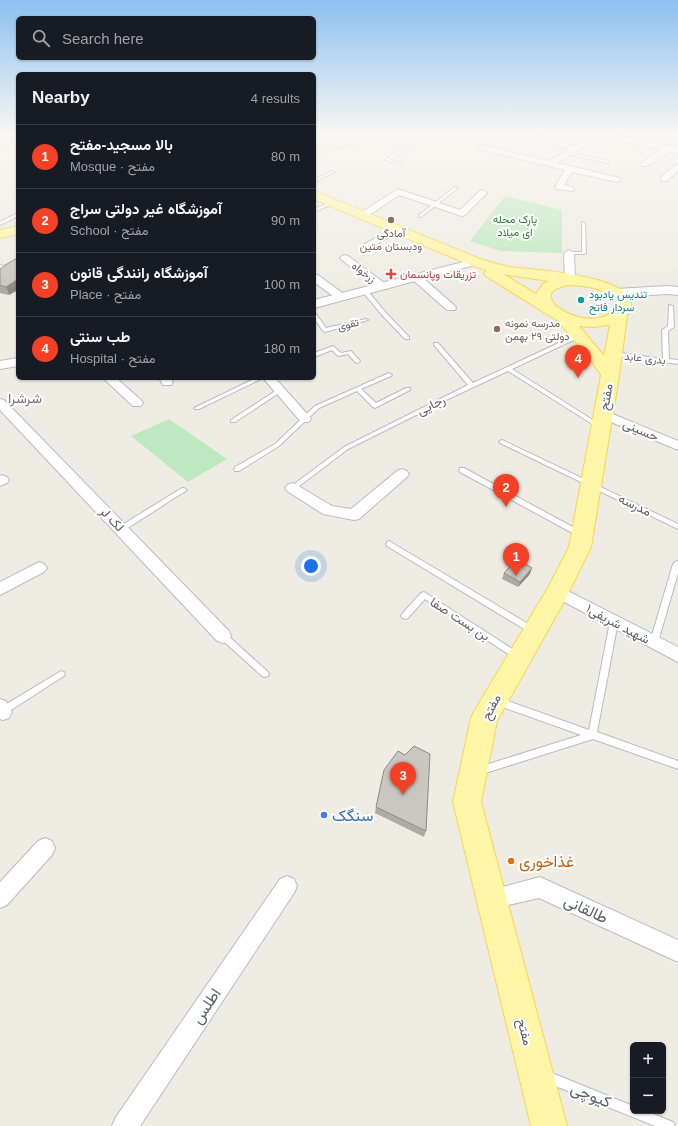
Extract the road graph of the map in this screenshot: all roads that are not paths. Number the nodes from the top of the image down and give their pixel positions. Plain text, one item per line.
1 (560, 185) edge
2 (456, 188) dead end
3 (570, 189) dead end
4 (483, 193) dead end
5 (316, 196) edge
6 (332, 203) junction
7 (436, 204) junction
8 (316, 210) edge
9 (16, 215) edge
10 (362, 216) junction
11 (420, 216) dead end
12 (583, 223) dead end
13 (0, 224) edge
14 (16, 230) edge
15 (396, 230) junction
16 (0, 234) edge
17 (368, 245) dead end
18 (569, 253) joint
19 (345, 258) dead end
20 (16, 261) edge
21 (475, 262) junction
22 (2, 267) edge
23 (316, 278) edge
24 (417, 278) junction
25 (576, 280) junction
26 (383, 287) junction
27 (365, 291) junction
28 (678, 291) edge
29 (616, 293) junction
30 (341, 297) junction
31 (316, 303) edge
32 (671, 306) dead end
33 (451, 308) dead end
34 (548, 308) junction
35 (619, 316) junction
36 (563, 317) junction
37 (316, 318) edge
38 (366, 320) dead end
39 (578, 336) junction
40 (407, 338) dead end
41 (436, 344) dead end
42 (316, 355) edge
43 (666, 360) junction
44 (357, 361) dead end
45 (16, 362) edge
46 (678, 362) edge
47 (0, 365) edge
48 (611, 365) junction
49 (508, 369) junction
50 (389, 375) dead end
51 (111, 380) edge
52 (256, 380) edge
53 (271, 380) edge
54 (472, 386) junction
55 (358, 389) junction
56 (408, 389) dead end
57 (280, 390) junction
58 (0, 403) edge
59 (138, 403) dead end
60 (197, 408) dead end
61 (305, 419) junction
62 (233, 421) dead end
63 (602, 421) junction
64 (502, 442) dead end
65 (678, 446) edge
66 (237, 469) dead end
67 (462, 470) dead end
68 (402, 474) dead end
69 (591, 484) junction
70 (292, 488) joint
71 (184, 490) dead end
72 (678, 527) edge
73 (121, 529) junction
74 (582, 535) junction
75 (389, 544) dead end
76 (677, 564) edge
77 (39, 568) dead end
78 (0, 589) edge
79 (558, 592) junction
80 (405, 616) dead end
81 (614, 622) junction
82 (534, 631) junction
83 (223, 636) joint
84 (654, 642) junction
85 (678, 655) edge
86 (519, 657) junction
87 (61, 674) dead end
88 (265, 674) dead end
89 (494, 700) junction
90 (1, 711) edge
91 (592, 735) junction
92 (678, 765) edge
93 (473, 773) junction
94 (45, 848) dead end
95 (287, 886) dead end
96 (0, 898) edge
97 (492, 899) junction
98 (678, 951) edge
99 (535, 1072) junction
100 (125, 1126) edge
101 (548, 1126) edge
102 (669, 1126) edge

1 - 3 street
2 - 7 lane
4 - 7 street
5 - 6 main road
6 - 8 lane
6 - 10 main road
7 - 10 street
7 - 11 lane
9 - 13 lane
10 - 15 main road
12 - 18 lane
14 - 16 main road
15 - 17 street, زرخواه
15 - 21 main road
18 - 25 street
19 - 26 street, زرخواه
20 - 22 lane
21 - 24 street
21 - 25 main road
21 - 34 main road
23 - 30 street
24 - 26 street
24 - 33 street
25 - 29 main road
25 - 34 main road
26 - 27 street
27 - 30 street
27 - 40 lane
28 - 29 main road
29 - 35 main road
30 - 31 street
32 - 43 lane
34 - 36 main road
35 - 36 main road
35 - 48 main road
36 - 39 main road, مفتح
37 - 38 lane, تقوی
39 - 48 main road, مفتح
39 - 49 lane, رجایی
41 - 54 lane
42 - 44 lane
43 - 46 lane, بدری عابد
43 - 48 lane, بدری عابد
45 - 47 street
48 - 63 main road, مفتح
49 - 54 lane, رجایی
49 - 63 lane
50 - 55 lane
51 - 59 street
52 - 60 lane
53 - 57 street
54 - 70 lane, رجایی
55 - 56 lane
55 - 61 lane
57 - 61 street
57 - 62 lane
58 - 73 street, لک لر
61 - 66 lane
63 - 65 street, حسینی
63 - 69 main road, مفتح
64 - 69 lane, مدرسه
67 - 74 lane
68 - 70 street
69 - 72 lane, مدرسه
69 - 74 main road, مفتح
71 - 73 lane
73 - 83 street, لک لر
74 - 79 main road, مفتح
75 - 82 lane
76 - 84 lane
77 - 78 street
79 - 81 street, شهید شریفی۱
79 - 82 main road, مفتح
80 - 86 lane, بن بست صفا
81 - 84 street, شهید شریفی۱
81 - 91 lane
82 - 86 main road, مفتح
83 - 88 lane
84 - 85 street, شهید شریفی۱
86 - 89 main road, مفتح
87 - 90 lane
89 - 91 lane
89 - 93 main road, مفتح
91 - 92 lane
91 - 93 lane
93 - 97 main road, مفتح
94 - 96 street
95 - 100 street, اطلس
97 - 98 street, طالقانی
97 - 99 main road, مفتح
99 - 101 main road, مفتح
99 - 102 lane, کیوچی

